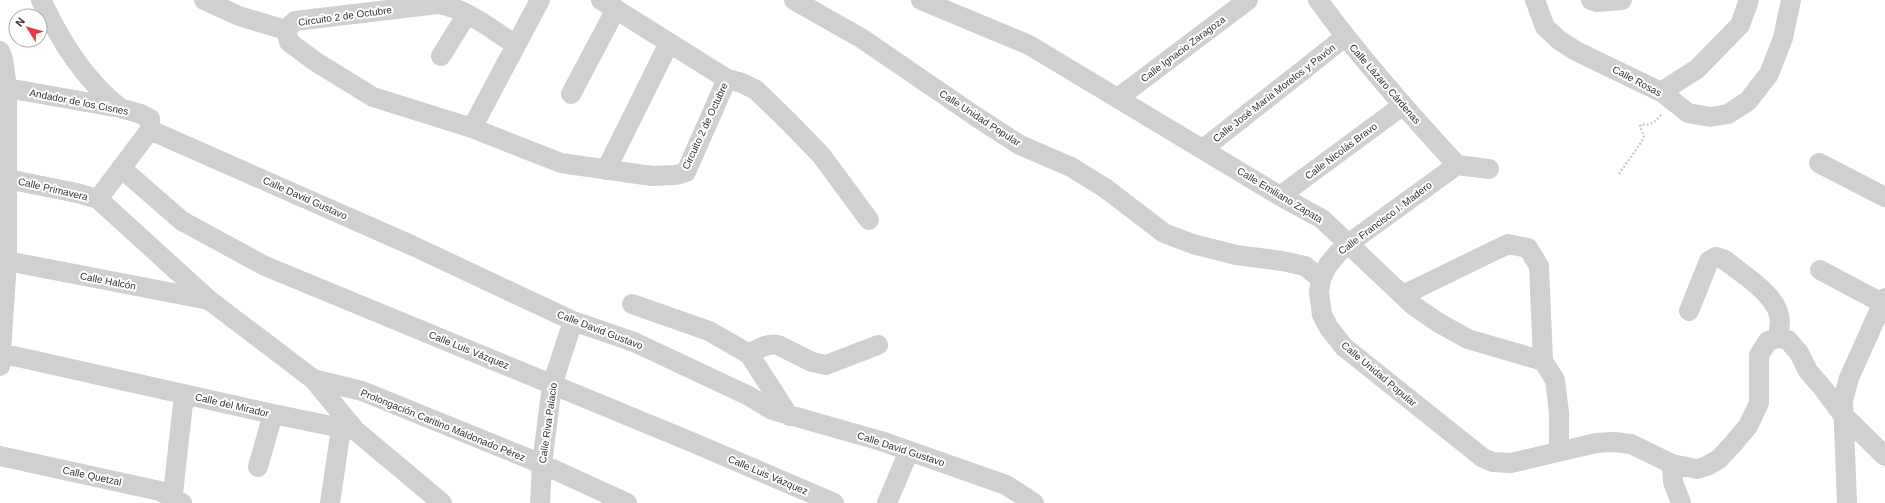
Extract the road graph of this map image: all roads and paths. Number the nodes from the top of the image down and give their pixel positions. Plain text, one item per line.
1 (41, 0) edge
2 (204, 0) edge
3 (540, 0) edge
4 (794, 0) edge
5 (921, 0) edge
6 (1248, 0) edge
7 (1318, 0) edge
8 (1535, 0) edge
9 (1591, 0) edge
10 (1622, 0) edge
11 (1749, 0) edge
12 (1791, 0) edge
13 (608, 5) edge
14 (467, 14) junction
15 (286, 30) junction
16 (1345, 37) junction
17 (669, 43) junction
18 (516, 45) junction
19 (0, 51) edge
20 (441, 56) dead end
21 (727, 79) junction
22 (6, 88) junction
23 (571, 94) dead end
24 (1667, 96) junction
25 (1118, 98) junction
26 (1402, 106) junction
27 (120, 108) junction
28 (150, 125) junction
29 (472, 128) junction
30 (4, 132) edge
31 (1203, 149) junction
32 (1819, 163) dead end
33 (1457, 165) junction
34 (121, 168) junction
35 (1489, 169) dead end
36 (606, 170) junction
37 (1619, 174) dead end
38 (7, 179) junction
39 (1280, 196) junction
40 (1885, 197) edge
41 (98, 199) junction
42 (869, 220) dead end
43 (1348, 244) junction
44 (7, 261) junction
45 (1820, 270) dead end
46 (1321, 279) junction
47 (1403, 295) junction
48 (209, 300) junction
49 (1884, 300) edge
50 (632, 304) dead end
51 (1689, 311) dead end
52 (573, 321) junction
53 (1778, 338) junction
54 (878, 345) dead end
55 (749, 354) junction
56 (0, 357) edge
57 (1543, 361) junction
58 (313, 379) junction
59 (552, 385) junction
60 (184, 394) junction
61 (273, 414) junction
62 (1843, 415) junction
63 (789, 416) junction
64 (349, 430) junction
65 (909, 451) junction
66 (1559, 451) junction
67 (0, 456) edge
68 (1885, 456) edge
69 (542, 464) junction
70 (1672, 464) junction
71 (258, 467) dead end
72 (175, 501) edge
73 (330, 503) edge
74 (442, 503) edge
75 (540, 503) edge
76 (627, 503) edge
77 (834, 503) edge
78 (887, 503) edge
79 (1034, 503) edge
80 (1681, 503) edge
81 (1847, 503) edge

1 - 27 street
2 - 15 street
3 - 18 street
4 - 46 street, Calle Unidad Popular
5 - 25 street, Calle Emiliano Zapata
6 - 25 street, Calle Ignacio Zaragoza
7 - 16 street, Calle Lázaro Cárdenas
8 - 24 street, Calle Rosas
9 - 10 street
11 - 24 street
12 - 24 street, Calle Rosas
13 - 17 street, Circuito 2 de Octubre
13 - 23 street
14 - 15 street, Circuito 2 de Octubre
14 - 18 street, Circuito 2 de Octubre
14 - 20 street
15 - 29 street, Circuito 2 de Octubre
16 - 26 street, Calle Lázaro Cárdenas
16 - 31 street, Calle José María Morelos y Pavón
17 - 21 street, Circuito 2 de Octubre
17 - 36 street
18 - 29 street
19 - 22 street
21 - 36 street, Circuito 2 de Octubre
21 - 42 street
22 - 27 street, Andador de los Cisnes
22 - 30 street
24 - 37 path
25 - 31 street, Calle Emiliano Zapata
26 - 33 street, Calle Lázaro Cárdenas
26 - 39 street, Calle Nicolás Bravo
27 - 28 street, Andador de los Cisnes
28 - 34 street, Calle Primavera
28 - 52 street, Calle David Gustavo
29 - 36 street, Circuito 2 de Octubre
30 - 38 street
31 - 39 street, Calle Emiliano Zapata
32 - 40 street
33 - 35 street
33 - 43 street, Calle Francisco I. Madero
34 - 41 street, Calle Primavera
34 - 59 street, Calle Luis Vázquez
38 - 41 street, Calle Primavera
38 - 44 street
39 - 43 street, Calle Emiliano Zapata
41 - 48 street, Prolongación Caritino Maldonado Pérez
43 - 46 street, Calle Francisco I. Madero
43 - 47 street, Calle Emiliano Zapata
44 - 48 street, Calle Halcón
44 - 56 street
45 - 49 street
46 - 66 street, Calle Unidad Popular
47 - 57 street, Calle Emiliano Zapata
47 - 57 street
48 - 58 street, Prolongación Caritino Maldonado Pérez
49 - 62 street
50 - 55 street
51 - 53 street
52 - 59 street, Calle Riva Palacio
52 - 63 street, Calle David Gustavo
53 - 62 street
53 - 70 street, Calle Unidad Popular
54 - 55 street
55 - 63 street
56 - 60 street, Calle del Mirador
57 - 66 street
58 - 64 street
58 - 69 street, Prolongación Caritino Maldonado Pérez
59 - 69 street, Calle Riva Palacio
59 - 77 street, Calle Luis Vázquez
60 - 61 street, Calle del Mirador
60 - 72 street
61 - 64 street, Calle del Mirador
61 - 71 street
62 - 68 street
62 - 81 street
63 - 65 street, Calle David Gustavo
64 - 73 street
64 - 74 street, Calle del Mirador
65 - 78 street
65 - 79 street, Calle David Gustavo
66 - 70 street, Calle Unidad Popular
67 - 72 street, Calle Quetzal
69 - 75 street, Calle Riva Palacio
69 - 76 street, Prolongación Caritino Maldonado Pérez
70 - 80 street

